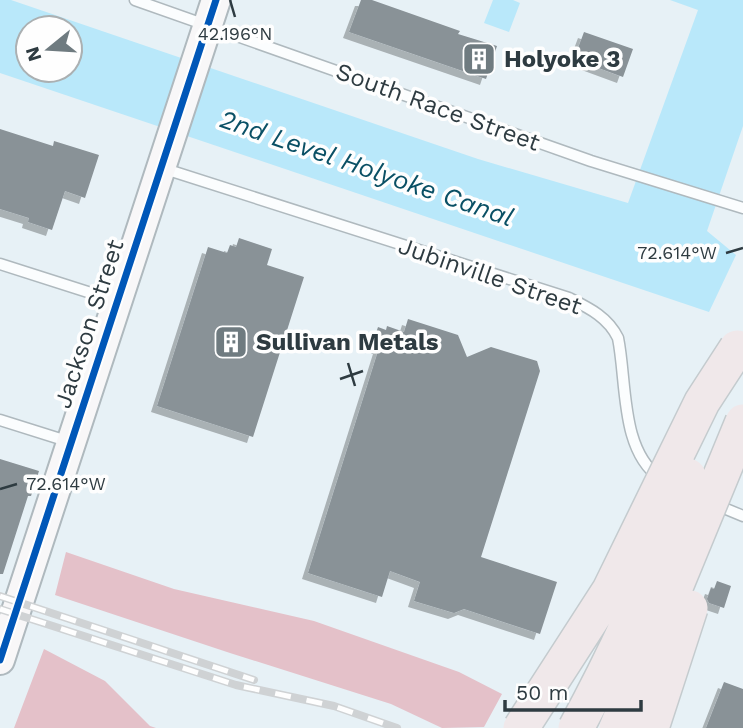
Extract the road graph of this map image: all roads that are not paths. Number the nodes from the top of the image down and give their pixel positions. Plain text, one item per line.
1 (135, 0) edge
2 (207, 25) edge
3 (164, 156) junction
4 (743, 208) edge
5 (0, 264) edge
6 (116, 302) junction
7 (0, 419) edge
8 (743, 422) edge
9 (71, 442) junction
10 (743, 455) edge
11 (695, 496) dead end
12 (705, 500) dead end
13 (743, 516) edge
14 (0, 660) edge
15 (521, 728) edge
16 (576, 728) edge
17 (617, 728) edge
18 (652, 728) edge

1 - 2 lane, South Race Street
2 - 3 street, Jackson Street
2 - 4 lane, South Race Street
3 - 6 street, Jackson Street
3 - 11 lane, Jubinville Street
5 - 6 lane
6 - 9 street, Jackson Street
7 - 9 lane
8 - 17 highway, bridge
9 - 14 street, Jackson Street
10 - 18 highway, bridge
12 - 13 lane
15 - 16 highway, bridge

